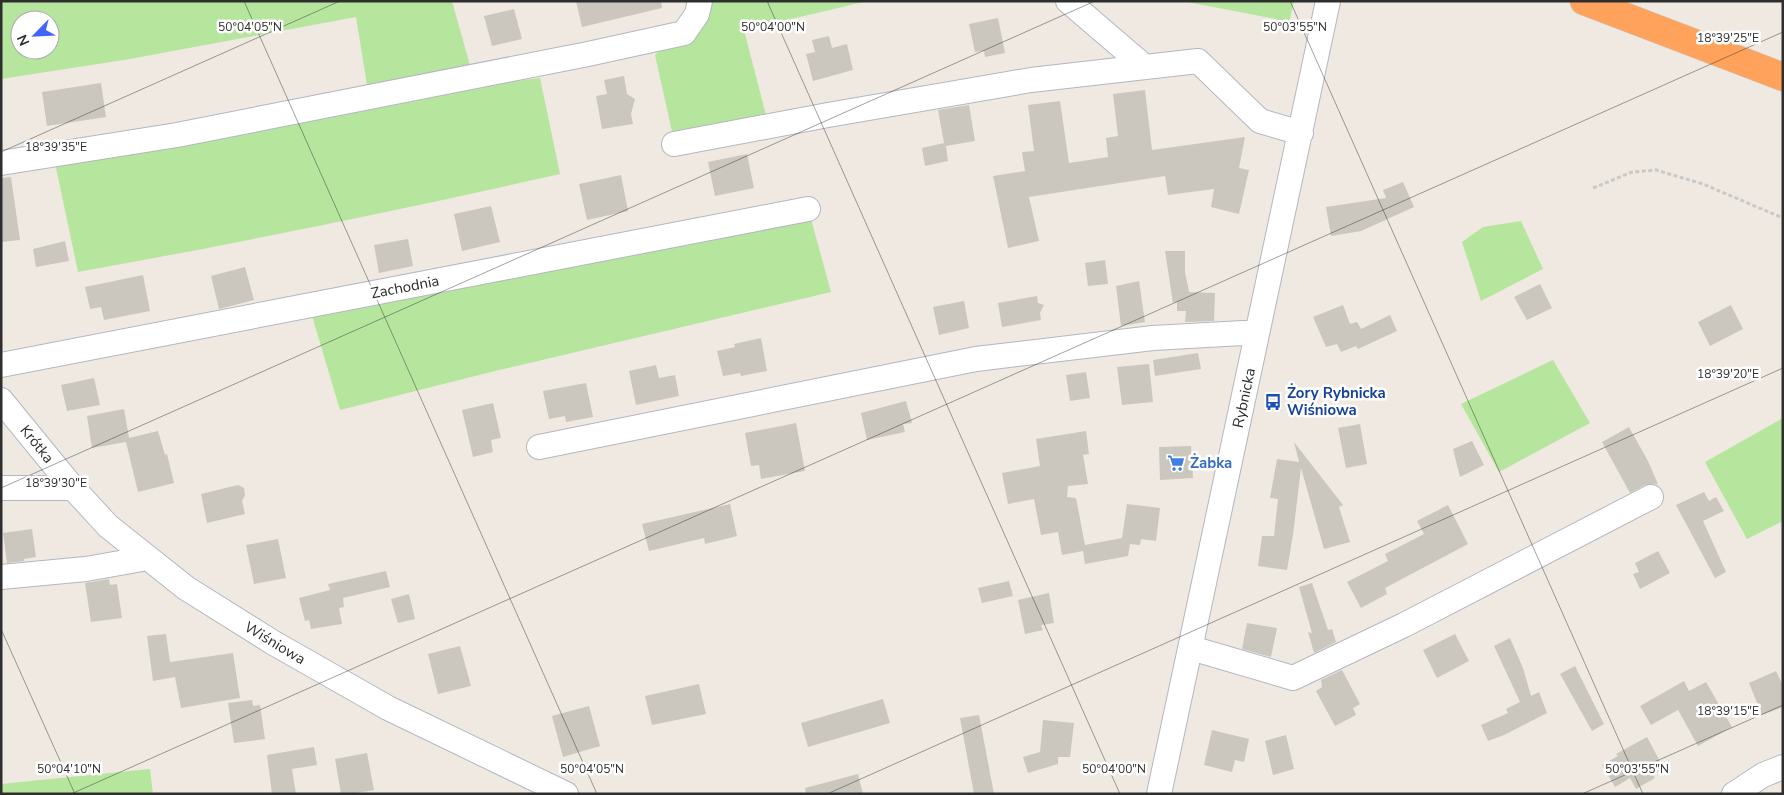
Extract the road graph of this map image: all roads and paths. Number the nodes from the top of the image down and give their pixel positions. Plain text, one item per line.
1 (700, 1) edge
2 (1068, 1) edge
3 (1584, 1) edge
4 (1327, 8) edge
5 (1145, 67) junction
6 (1783, 77) edge
7 (1301, 133) junction
8 (674, 144) dead end
9 (1, 162) edge
10 (1593, 188) dead end
11 (808, 209) dead end
12 (1783, 218) edge
13 (1257, 334) junction
14 (1, 365) edge
15 (1, 400) edge
16 (539, 447) dead end
17 (1, 488) edge
18 (73, 488) junction
19 (1651, 497) dead end
20 (148, 558) junction
21 (1, 577) edge
22 (1191, 648) junction
23 (1783, 767) edge
24 (566, 794) edge
25 (1159, 794) edge
26 (1734, 794) edge

1 - 9 street
2 - 5 street
3 - 6 highway
4 - 7 street, Rybnicka
5 - 7 street
5 - 8 street
7 - 13 street, Rybnicka
10 - 12 path
11 - 14 street, Zachodnia
13 - 16 street
13 - 22 street, Rybnicka
15 - 18 street, Krótka
17 - 18 street
18 - 20 street, Wiśniowa
19 - 22 street
20 - 21 street
20 - 24 street, Wiśniowa
22 - 25 street, Rybnicka
23 - 26 street

